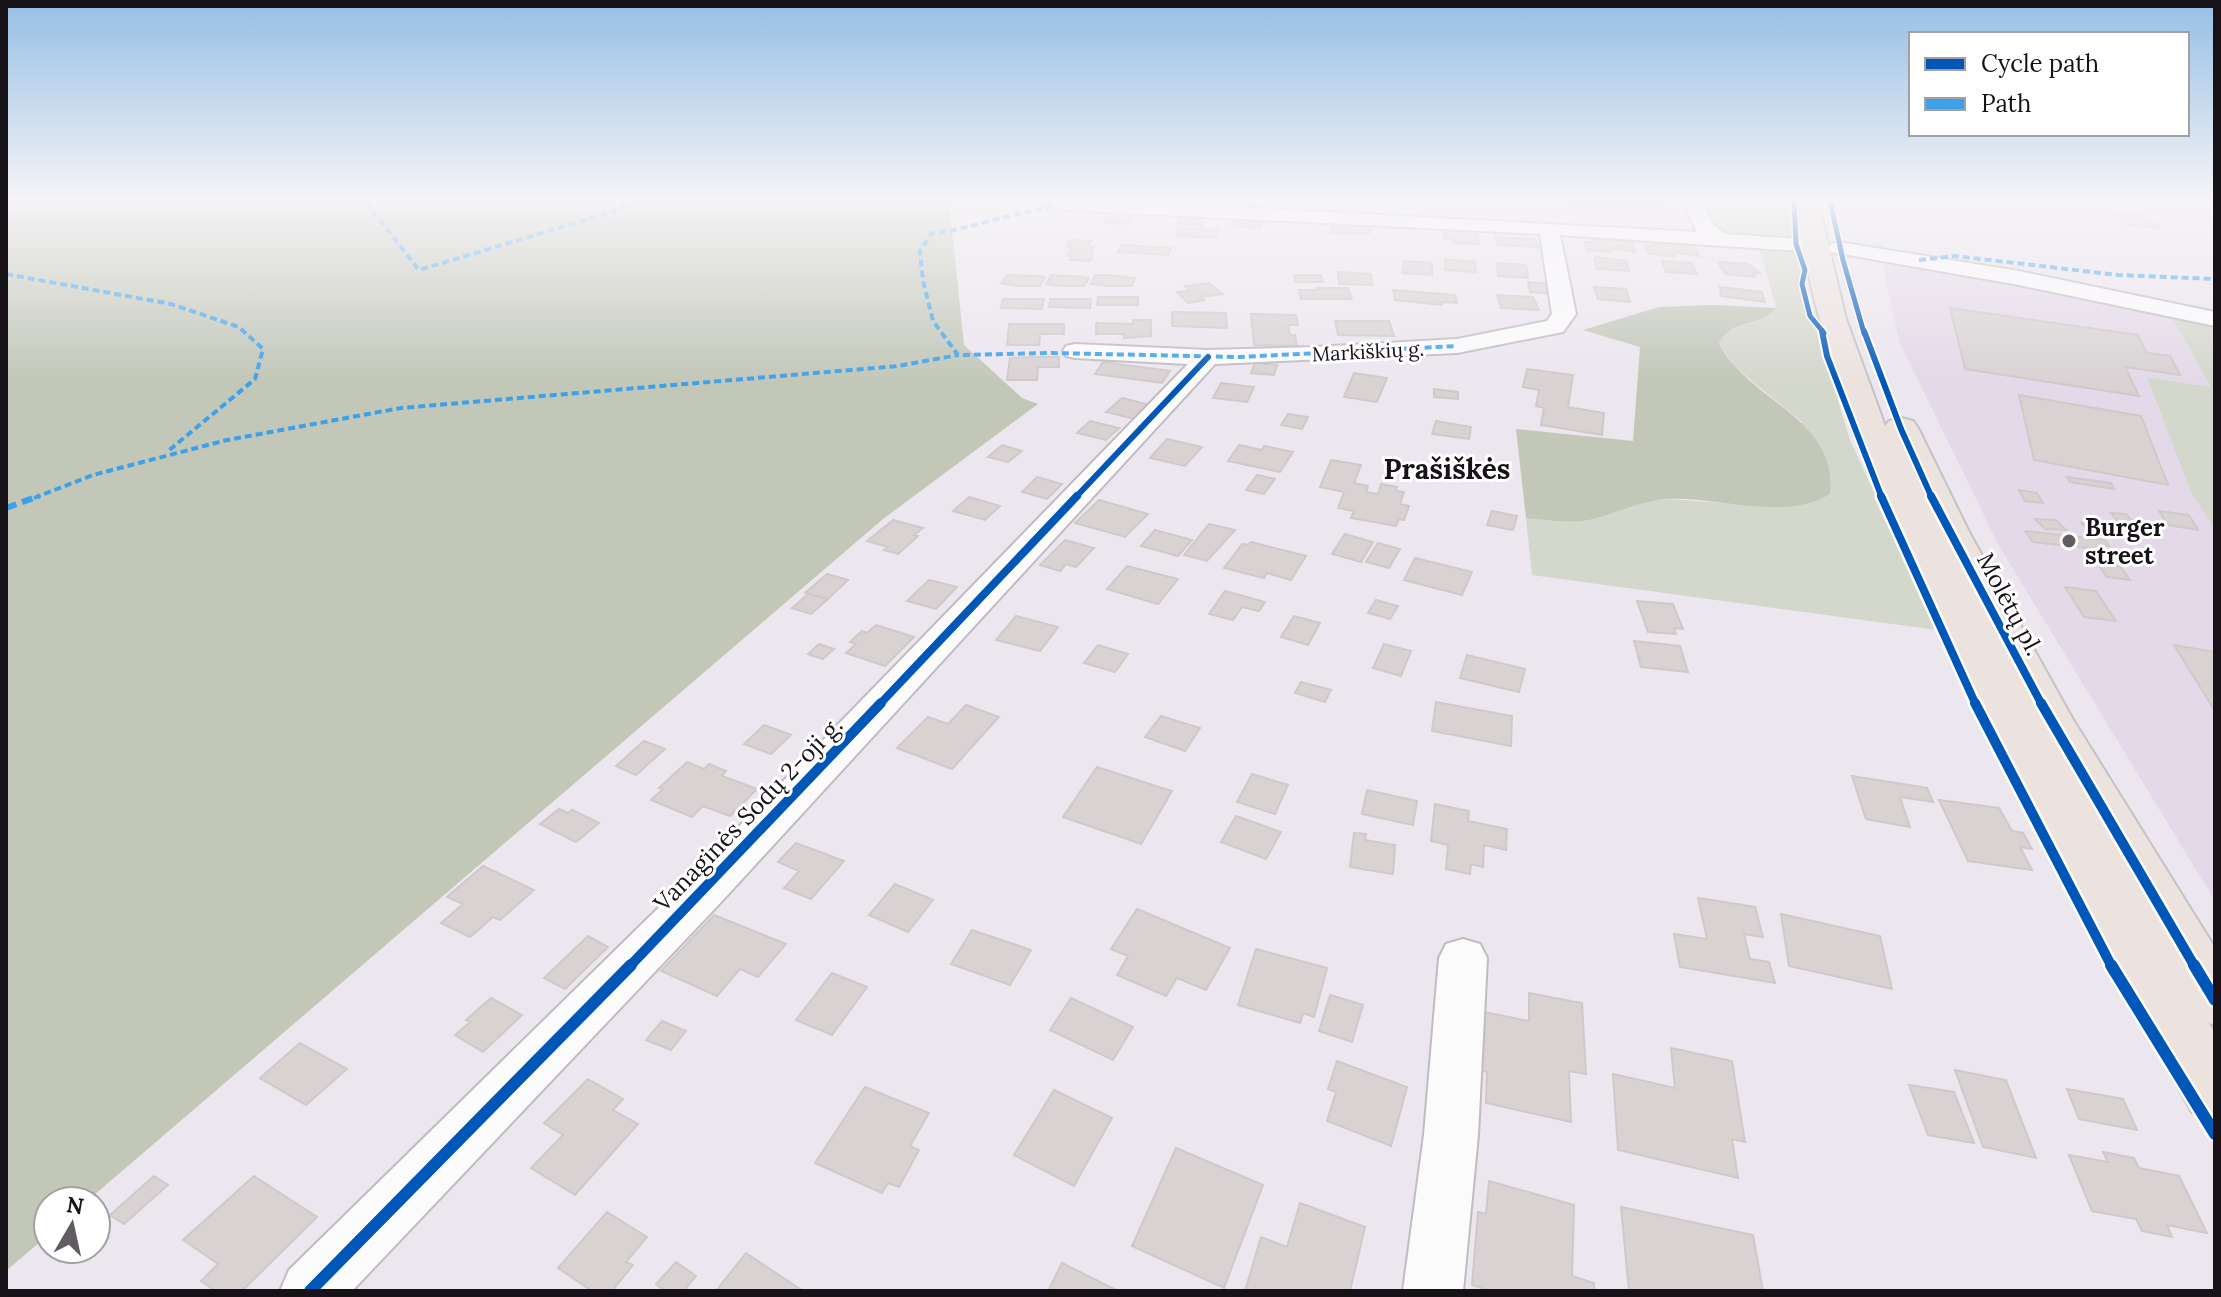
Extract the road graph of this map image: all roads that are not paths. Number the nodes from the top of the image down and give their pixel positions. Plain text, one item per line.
1 (1555, 262) edge
2 (1826, 262) edge
3 (1832, 262) edge
4 (1916, 262) edge
5 (2215, 319) edge
6 (1075, 351) dead end
7 (1208, 357) junction
8 (1463, 958) dead end
9 (2215, 1000) edge
10 (2215, 1091) edge
11 (310, 1291) edge
12 (1433, 1291) edge

1 - 7 street, Markiškių g.
2 - 10 highway, Molėtų pl.
3 - 9 highway, Molėtų pl.
4 - 5 street
6 - 7 street, Markiškių g.
7 - 11 street, Vanaginės Sodų 2-oji g.
8 - 12 street

